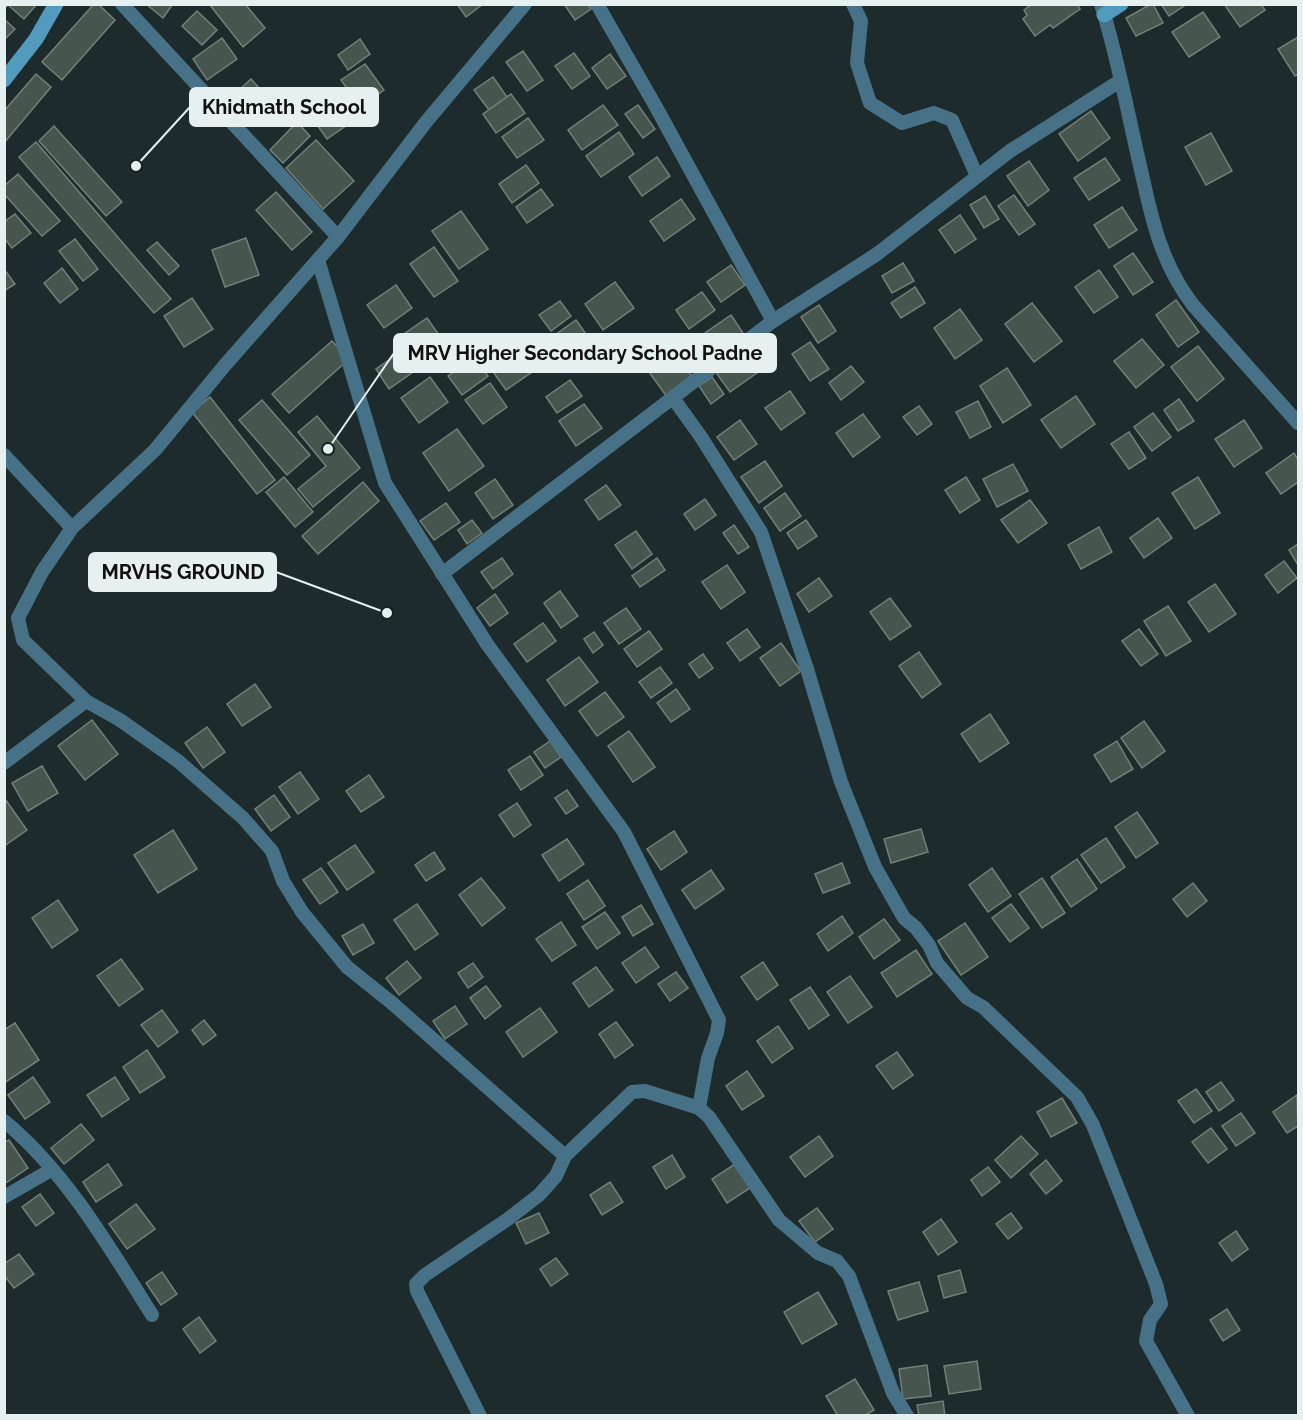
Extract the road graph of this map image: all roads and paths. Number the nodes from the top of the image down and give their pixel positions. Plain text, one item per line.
1 (56, 4) edge
2 (122, 4) edge
3 (525, 4) edge
4 (597, 4) edge
5 (853, 4) edge
6 (1121, 4) edge
7 (1102, 10) edge
8 (4, 80) edge
9 (1120, 81) junction
10 (977, 176) junction
11 (338, 237) junction
12 (318, 260) junction
13 (773, 321) junction
14 (673, 398) junction
15 (1299, 423) edge
16 (4, 455) edge
17 (72, 528) junction
18 (442, 574) junction
19 (86, 701) junction
20 (4, 762) edge
21 (699, 1108) junction
22 (4, 1121) edge
23 (565, 1156) junction
24 (51, 1170) junction
25 (4, 1197) edge
26 (152, 1315) dead end
27 (480, 1416) edge
28 (907, 1416) edge
29 (1188, 1416) edge

1 - 8 main road
2 - 11 street
3 - 11 street
4 - 13 street
5 - 10 street
6 - 7 main road
7 - 9 street
9 - 10 street
9 - 15 street
10 - 13 street
11 - 12 street
12 - 17 street
12 - 18 street
13 - 14 street
14 - 18 street
14 - 29 street
16 - 17 street
17 - 19 street
18 - 21 street
19 - 20 street
19 - 23 street
21 - 23 street
21 - 28 street
22 - 24 street
23 - 27 street
24 - 25 street
24 - 26 street

